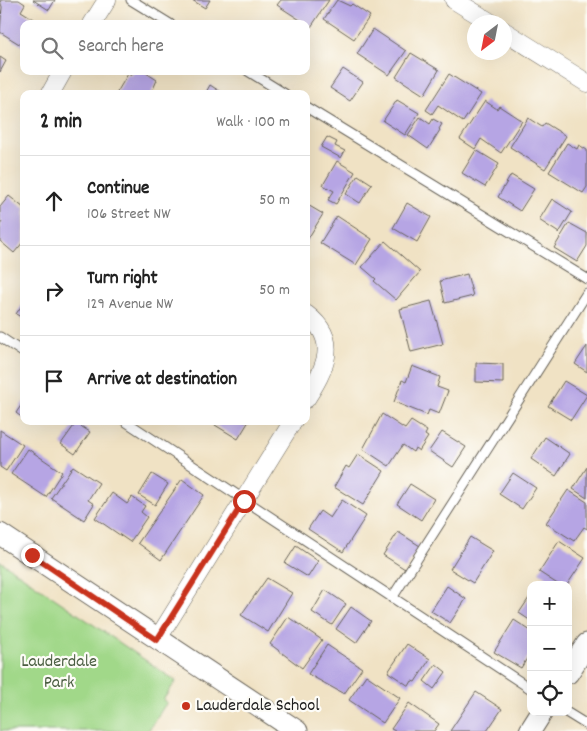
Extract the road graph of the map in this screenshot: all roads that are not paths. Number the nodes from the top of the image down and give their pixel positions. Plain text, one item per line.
1 (107, 0) edge
2 (132, 0) edge
3 (454, 0) edge
4 (479, 15) edge
5 (94, 20) edge
6 (164, 20) edge
7 (512, 37) edge
8 (61, 75) edge
9 (254, 75) edge
10 (587, 83) edge
11 (52, 90) edge
12 (279, 90) edge
13 (310, 109) edge
14 (587, 278) edge
15 (587, 293) edge
16 (310, 318) edge
17 (0, 337) edge
18 (20, 350) edge
19 (310, 393) edge
20 (131, 425) edge
21 (291, 425) edge
22 (244, 501) junction
23 (0, 534) edge
24 (392, 598) junction
25 (157, 640) junction
26 (587, 644) edge
27 (569, 671) edge
28 (527, 686) edge
29 (539, 716) edge
30 (572, 716) edge
31 (587, 725) edge
32 (297, 731) edge
33 (530, 731) edge

1 - 5 street
2 - 6 lane
3 - 4 street
7 - 10 street
8 - 11 street
9 - 12 lane
13 - 14 lane
15 - 24 lane
16 - 19 street
17 - 18 lane
20 - 22 lane
21 - 22 street
22 - 24 lane
22 - 25 street
23 - 25 street
24 - 28 lane
25 - 32 street
26 - 27 street
29 - 33 street
30 - 31 lane

